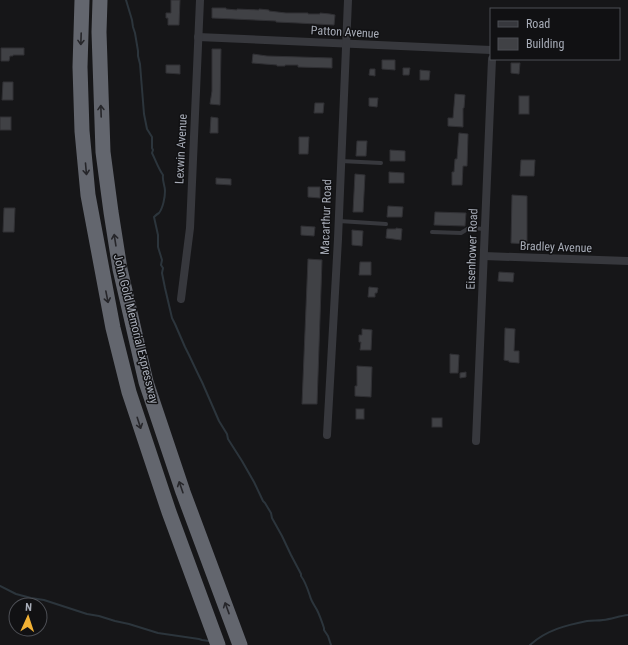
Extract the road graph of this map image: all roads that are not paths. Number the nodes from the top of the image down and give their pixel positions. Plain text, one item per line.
1 (82, 0) edge
2 (100, 0) edge
3 (200, 0) edge
4 (348, 0) edge
5 (198, 37) junction
6 (346, 44) junction
7 (490, 50) edge
8 (492, 60) edge
9 (341, 161) junction
10 (381, 163) dead end
11 (338, 221) junction
12 (386, 224) dead end
13 (485, 229) junction
14 (432, 232) dead end
15 (484, 256) junction
16 (628, 261) edge
17 (181, 299) dead end
18 (327, 435) dead end
19 (476, 441) dead end
20 (218, 645) edge
21 (240, 645) edge

1 -> 20 highway, John Gold Memorial Expressway
21 -> 2 highway, John Gold Memorial Expressway
3 - 5 street, Lexwin Avenue
4 - 6 street, Macarthur Road
5 - 6 street, Patton Avenue
5 - 17 street, Lexwin Avenue
6 - 7 street, Patton Avenue
6 - 9 street, Macarthur Road
8 - 13 street, Eisenhower Road
9 - 10 lane
9 - 11 street, Macarthur Road
11 - 12 lane
11 - 18 street, Macarthur Road
13 - 14 lane
13 - 15 street, Eisenhower Road
15 - 16 street, Bradley Avenue
15 - 19 street, Eisenhower Road

